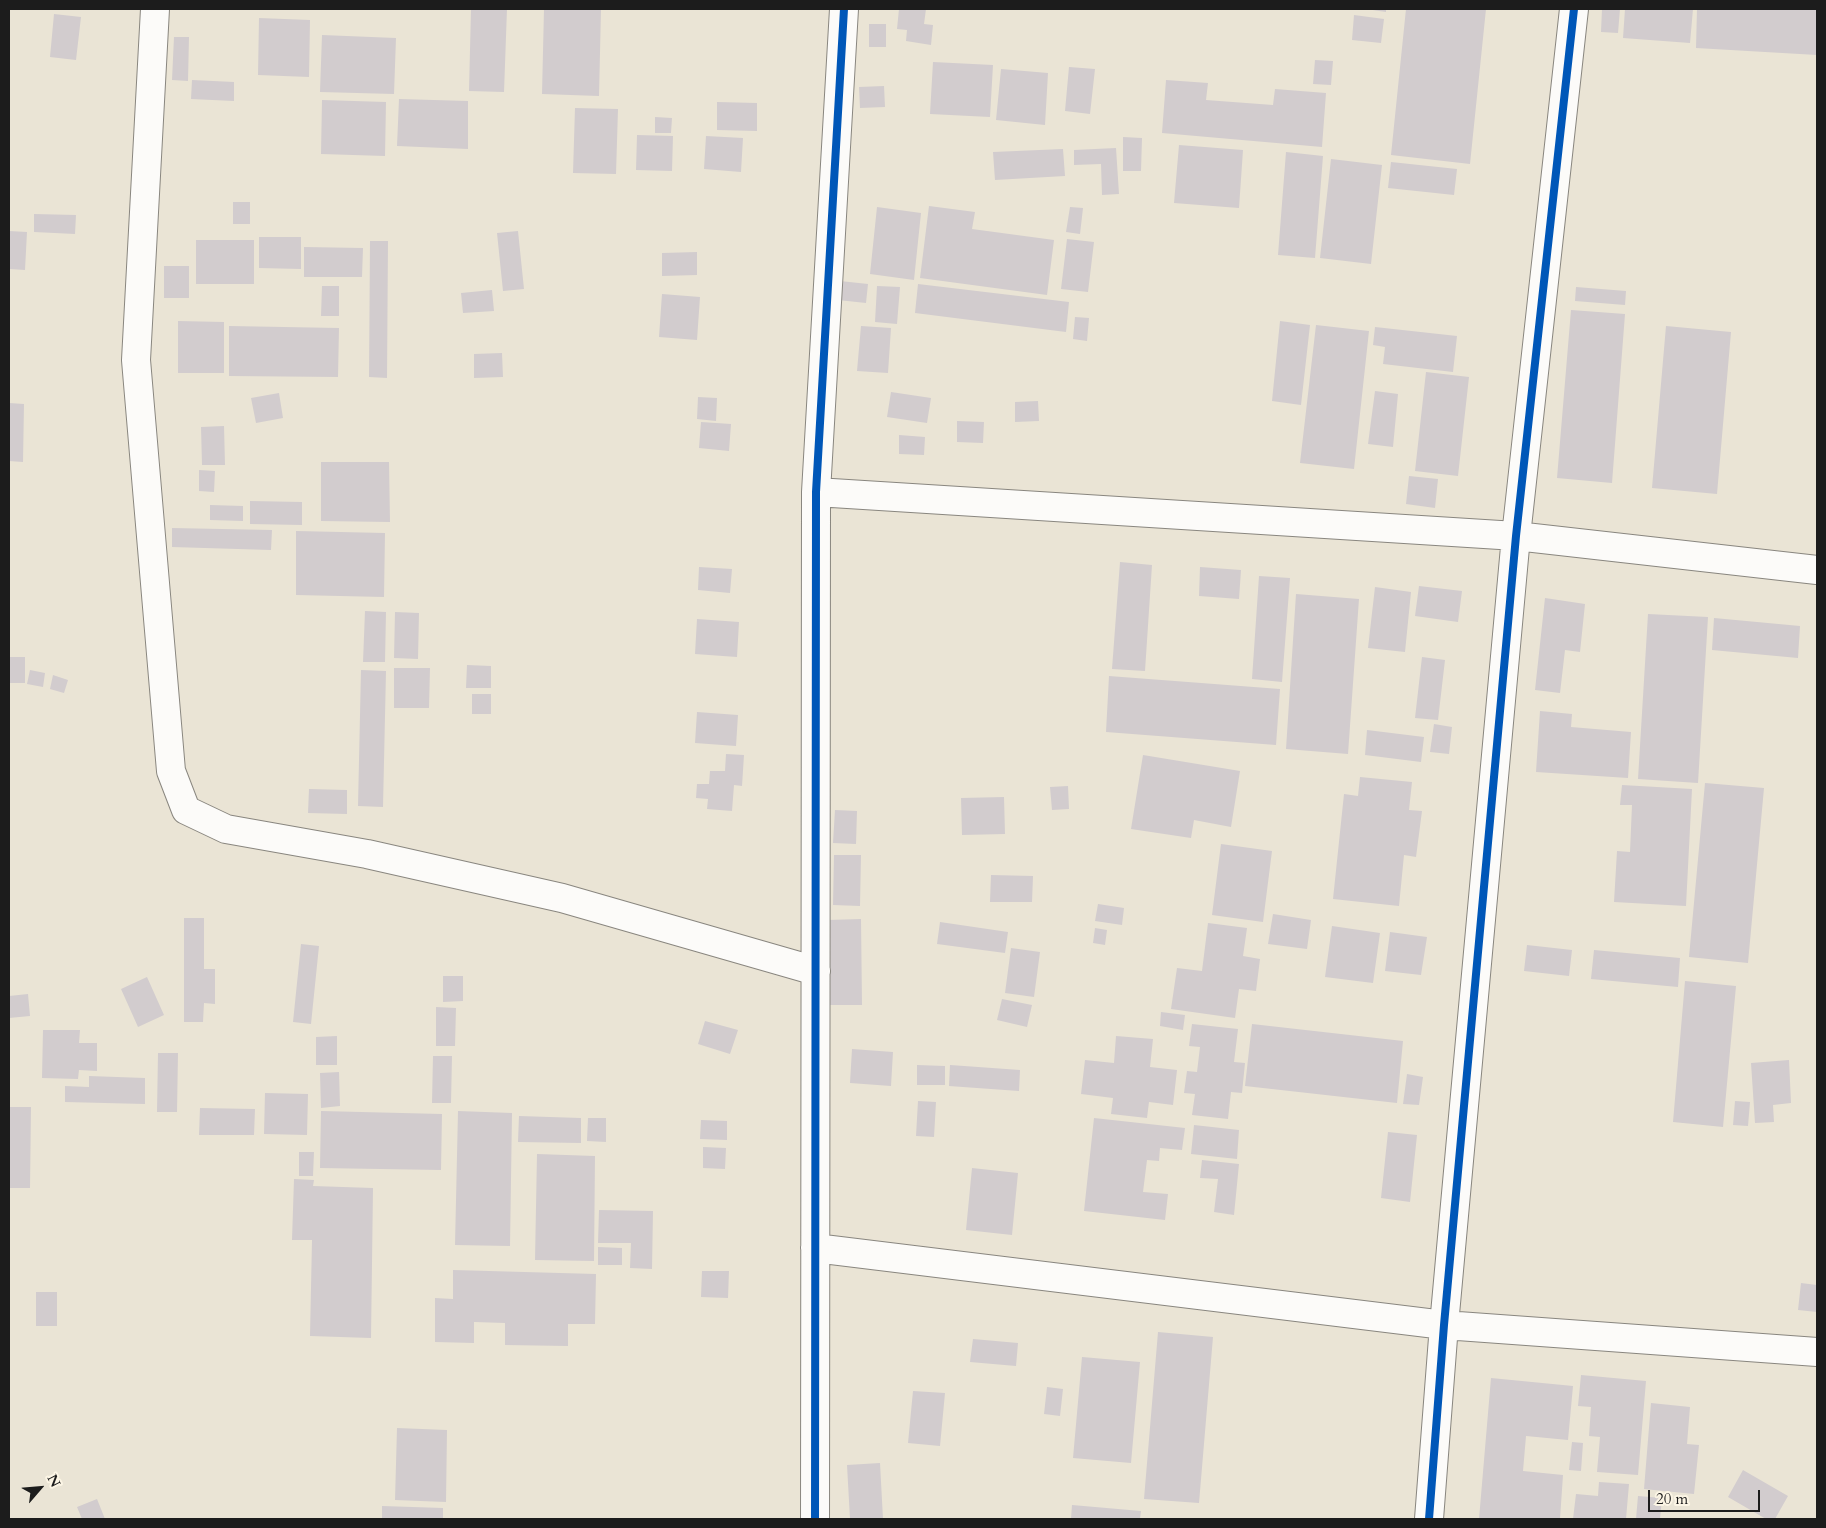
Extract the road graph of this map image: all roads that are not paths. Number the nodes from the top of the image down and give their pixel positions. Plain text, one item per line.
1 (155, 9) edge
2 (844, 9) edge
3 (1574, 9) edge
4 (816, 492) junction
5 (1516, 536) junction
6 (1817, 570) edge
7 (816, 971) junction
8 (815, 1248) junction
9 (1444, 1325) junction
10 (1817, 1352) edge
11 (815, 1519) edge
12 (1429, 1519) edge

1 - 7 street
2 - 4 street
3 - 5 street
4 - 5 street
4 - 7 street
5 - 6 street
5 - 9 street
7 - 8 street
8 - 9 street
8 - 11 street
9 - 10 street
9 - 12 street

